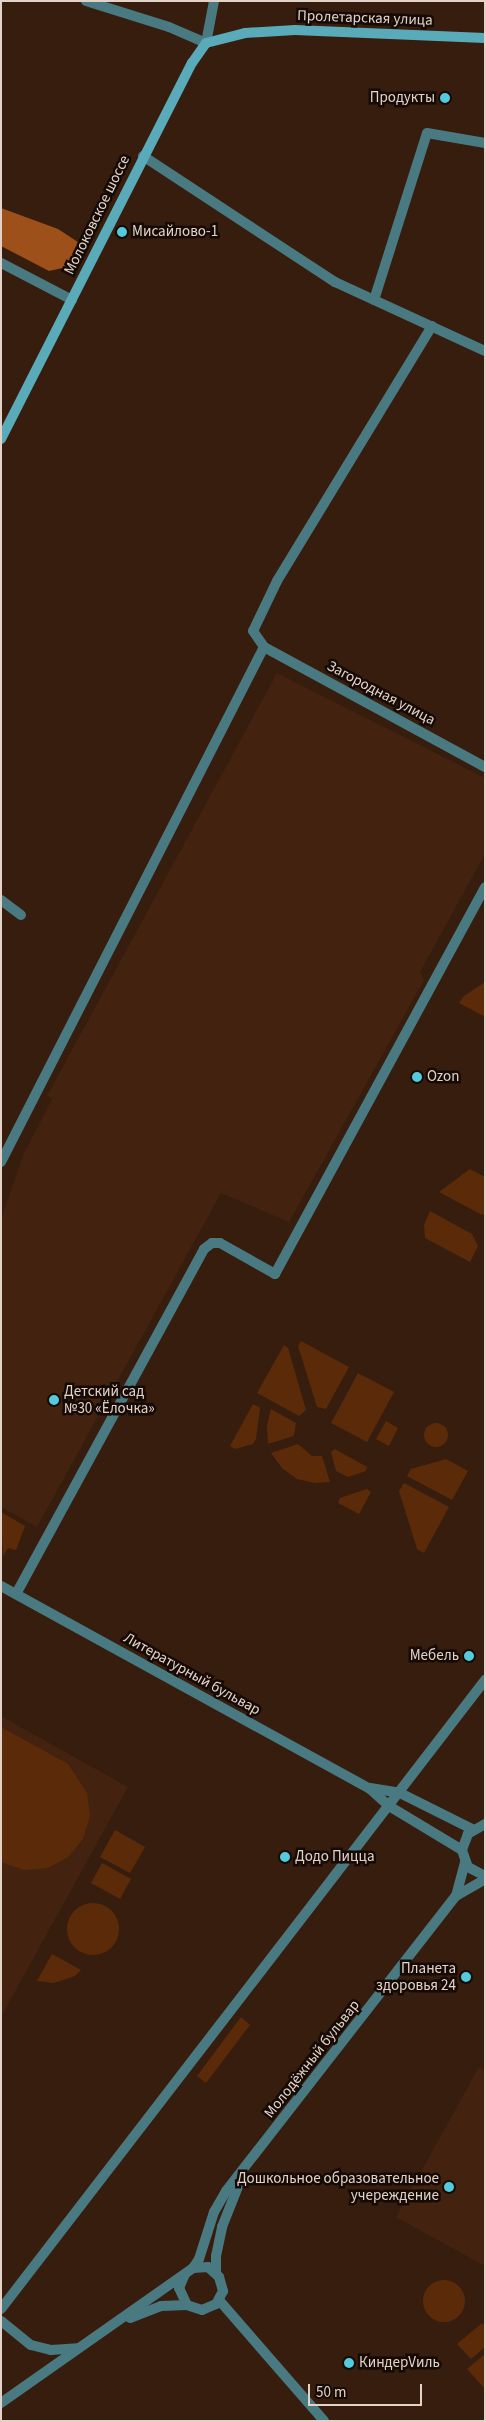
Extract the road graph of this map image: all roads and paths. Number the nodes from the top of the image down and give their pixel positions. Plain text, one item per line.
1 (86, 1) edge
2 (214, 1) edge
3 (485, 38) edge
4 (206, 43) junction
5 (485, 143) edge
6 (143, 156) junction
7 (1, 263) edge
8 (72, 300) junction
9 (374, 300) junction
10 (432, 326) junction
11 (485, 351) edge
12 (1, 439) edge
13 (264, 647) junction
14 (485, 767) edge
15 (485, 887) edge
16 (1, 900) edge
17 (21, 915) dead end
18 (1, 1162) edge
19 (1, 1586) edge
20 (16, 1594) junction
21 (485, 1680) edge
22 (369, 1788) junction
23 (400, 1792) junction
24 (390, 1806) junction
25 (485, 1824) edge
26 (472, 1829) junction
27 (462, 1850) junction
28 (464, 1862) junction
29 (485, 1877) edge
30 (456, 1896) junction
31 (245, 2168) junction
32 (189, 2271) junction
33 (216, 2272) junction
34 (219, 2300) junction
35 (187, 2305) junction
36 (1, 2309) edge
37 (1, 2321) edge
38 (115, 2324) junction
39 (80, 2348) junction
40 (1, 2404) edge
41 (324, 2421) edge

1 - 4 street
2 - 4 street
3 - 4 main road, Пролетарская улица
4 - 6 main road, Молоковское шоссе
5 - 9 street
6 - 8 main road, Молоковское шоссе
6 - 9 street
7 - 8 street
8 - 12 main road, Молоковское шоссе
9 - 10 street
10 - 11 street
10 - 13 street
13 - 14 street, Загородная улица
13 - 18 street
15 - 20 street
16 - 17 street
19 - 20 street, Литературный бульвар
20 - 22 street, Литературный бульвар
21 - 23 street
22 - 23 street, Литературный бульвар
22 - 24 street, Литературный бульвар
23 - 24 street
23 - 26 street, Литературный бульвар
24 - 27 street, Литературный бульвар
24 - 36 street
25 - 26 street
26 - 27 street
27 - 28 street
28 - 29 street
28 - 30 street, Молодёжный бульвар
29 - 30 street, Молодёжный бульвар
30 - 31 street, Молодёжный бульвар
31 - 32 street, Молодёжный бульвар
31 - 33 street, Молодёжный бульвар
32 - 33 street
32 - 35 street
32 - 38 street
33 - 34 street
34 - 35 street
34 - 41 street
35 - 38 street
37 - 39 street
38 - 39 street
39 - 40 street

